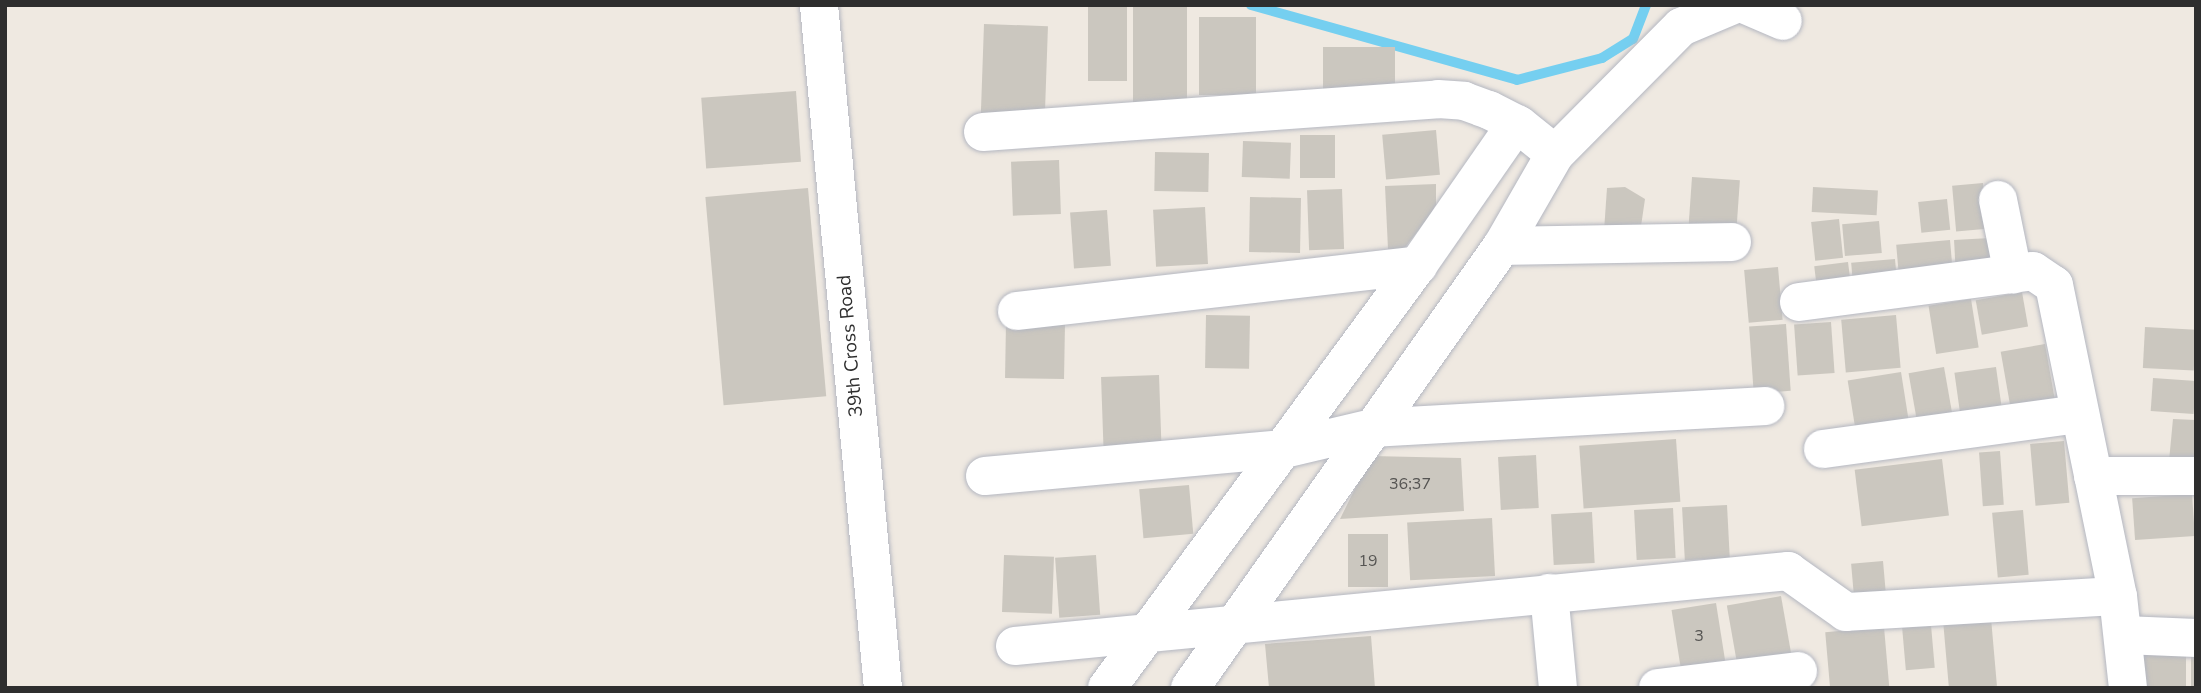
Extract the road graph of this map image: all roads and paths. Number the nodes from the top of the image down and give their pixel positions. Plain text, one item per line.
1 (819, 5) edge
2 (1732, 5) edge
3 (1746, 5) edge
4 (1783, 21) dead end
5 (1516, 124) junction
6 (983, 132) dead end
7 (1555, 154) junction
8 (1998, 200) dead end
9 (1732, 242) dead end
10 (1502, 246) junction
11 (1418, 265) junction
12 (2013, 274) junction
13 (1799, 302) dead end
14 (1017, 311) dead end
15 (1765, 406) dead end
16 (2080, 414) junction
17 (1372, 428) junction
18 (1283, 449) junction
19 (1823, 449) dead end
20 (985, 476) dead end
21 (2093, 476) junction
22 (2196, 477) edge
23 (1549, 593) junction
24 (2118, 596) junction
25 (1237, 622) junction
26 (1145, 634) junction
27 (2124, 635) junction
28 (2196, 638) edge
29 (1014, 646) dead end
30 (1798, 671) dead end
31 (883, 688) edge
32 (1107, 688) edge
33 (1190, 688) edge
34 (1558, 688) edge
35 (1657, 688) edge
36 (2128, 688) edge

1 - 31 street, 39th Cross Road
2 - 7 street
3 - 4 street
5 - 6 street
5 - 7 street
5 - 11 street
7 - 10 street
8 - 12 street
9 - 10 street
10 - 17 street
11 - 14 street
11 - 18 street
12 - 13 street
12 - 16 street
15 - 17 street
16 - 19 street
16 - 21 street
17 - 18 street
17 - 25 street
18 - 20 street
18 - 26 street
21 - 22 street
21 - 24 street
23 - 24 street
23 - 25 street
23 - 34 street
24 - 27 street
25 - 26 street
25 - 33 street
26 - 29 street
26 - 32 street
27 - 28 street
27 - 36 street
30 - 35 street

